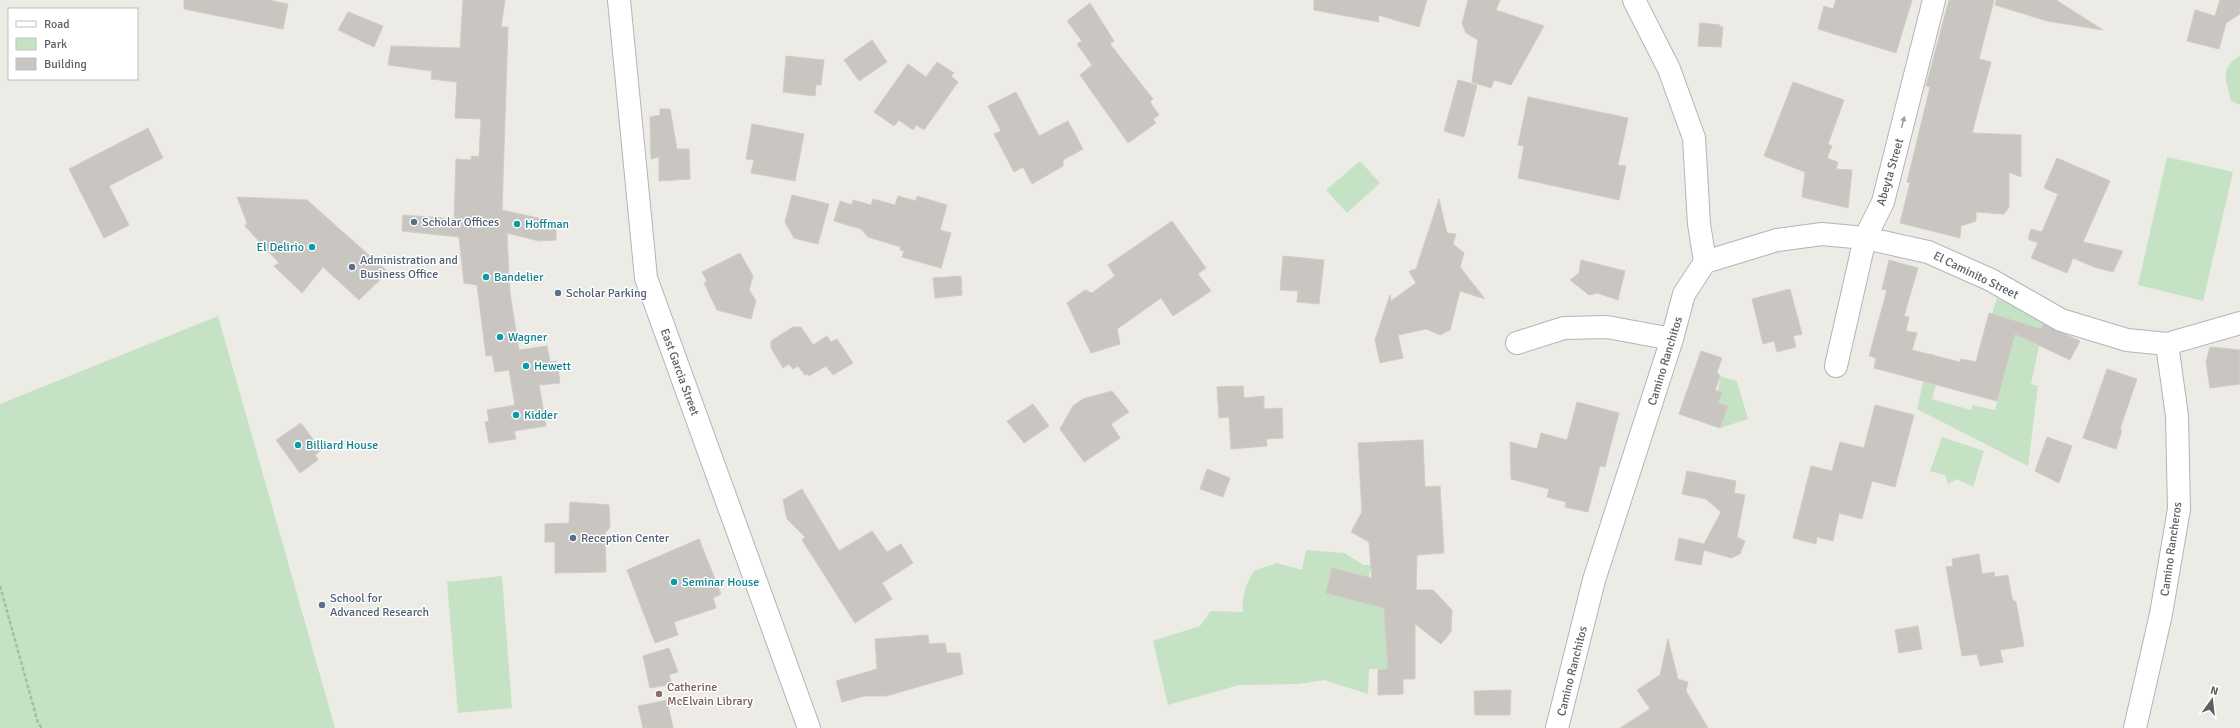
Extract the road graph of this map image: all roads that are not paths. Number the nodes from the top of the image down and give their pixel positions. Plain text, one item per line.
1 (619, 0) edge
2 (1634, 0) edge
3 (1934, 0) edge
4 (1865, 238) junction
5 (1705, 262) junction
6 (2240, 323) edge
7 (1672, 339) junction
8 (1517, 343) dead end
9 (2167, 344) junction
10 (1836, 366) dead end
11 (809, 728) edge
12 (1557, 728) edge
13 (2135, 728) edge

1 - 11 street, East Garcia Street
2 - 5 street
4 -> 3 street, Abeyta Street
4 - 5 street, El Caminito Street
4 - 9 street, El Caminito Street
4 - 10 street, Abeyta Street
5 - 7 street, Camino Ranchitos
6 - 9 street, El Caminito Street
7 - 8 street
7 - 12 street, Camino Ranchitos
9 - 13 street, Camino Rancheros

